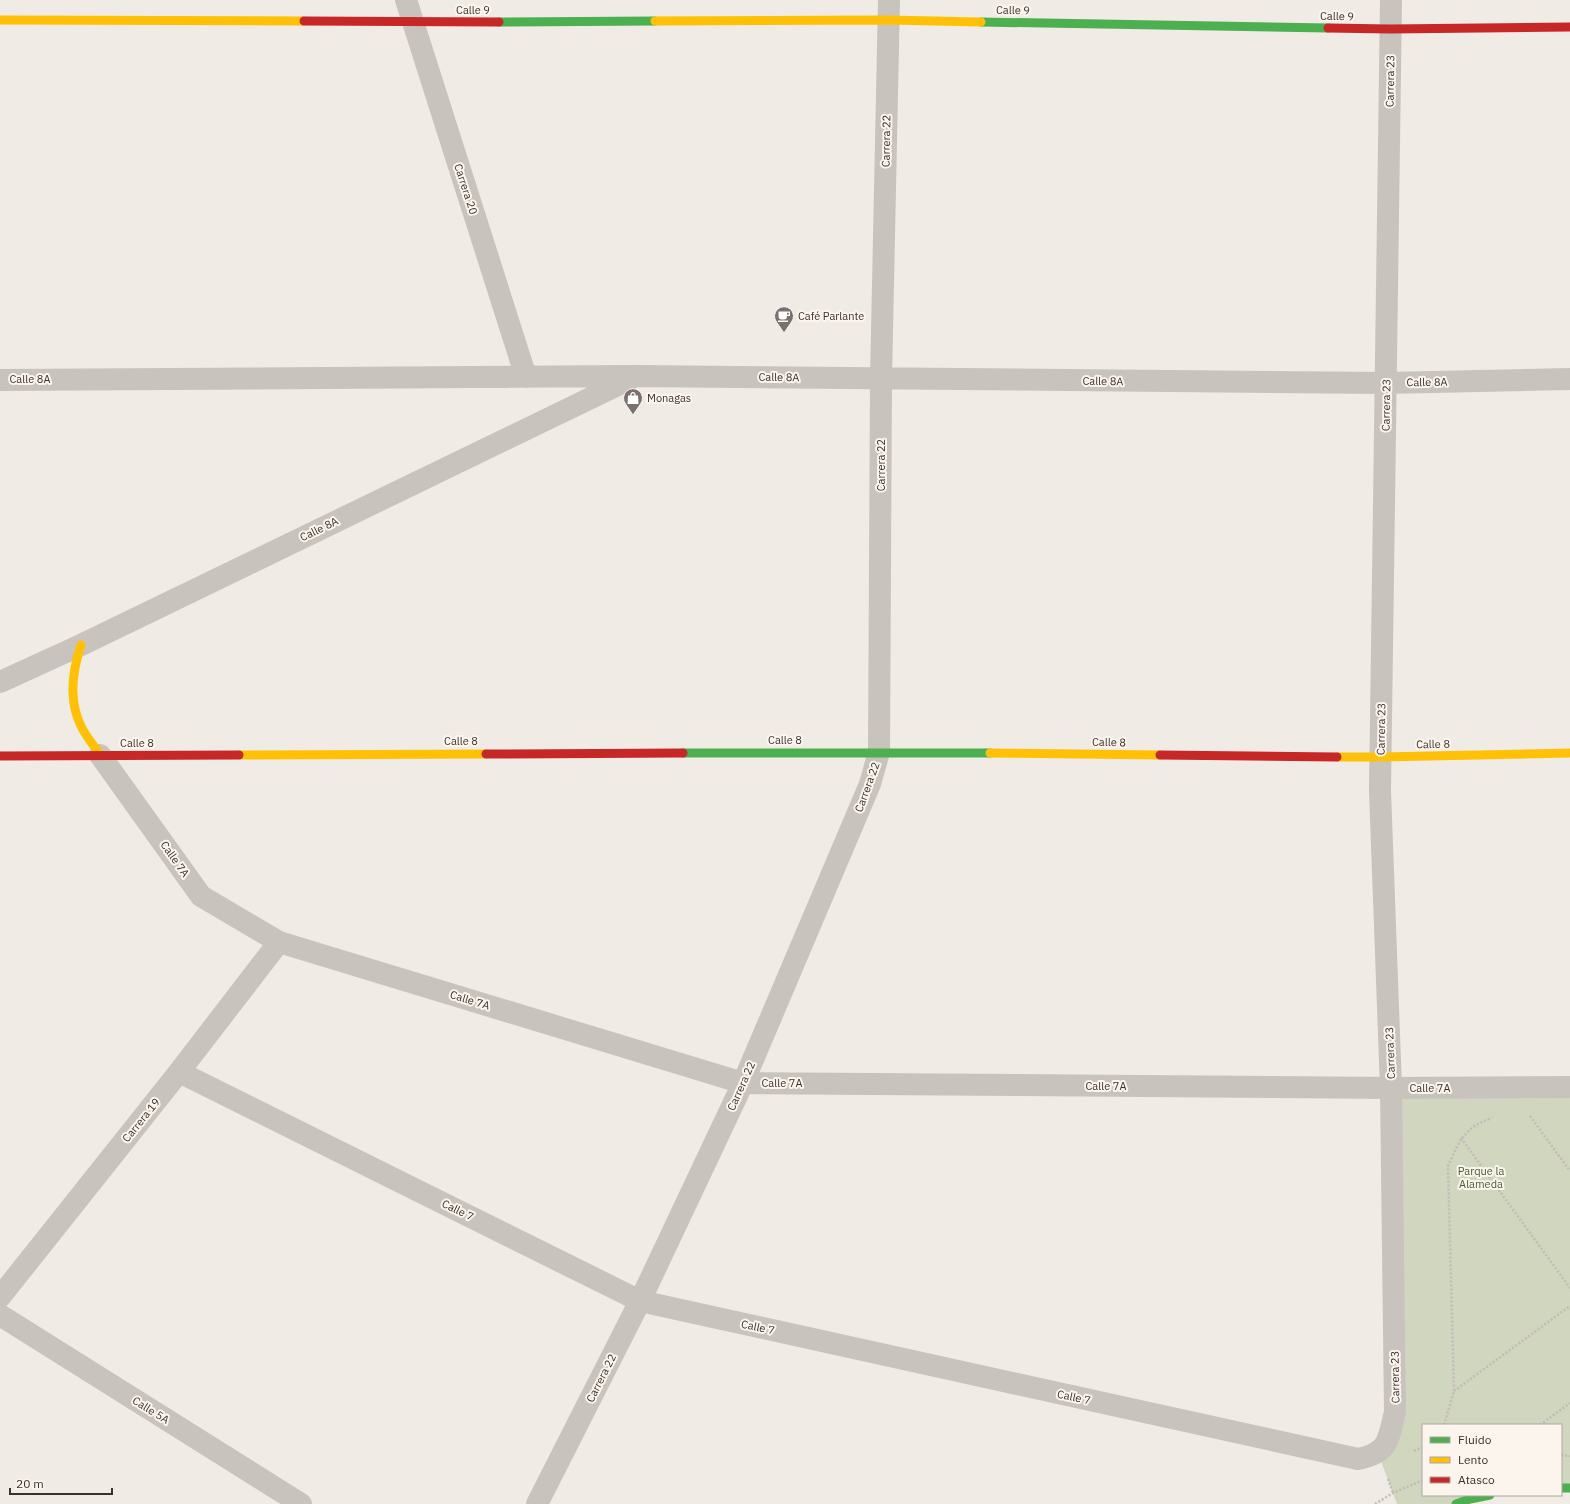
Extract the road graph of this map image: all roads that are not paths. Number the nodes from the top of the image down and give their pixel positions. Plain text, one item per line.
1 (406, 0) edge
2 (1391, 0) edge
3 (889, 10) edge
4 (0, 20) edge
5 (413, 22) junction
6 (1570, 26) edge
7 (1390, 29) junction
8 (637, 376) junction
9 (526, 377) junction
10 (881, 379) junction
11 (1570, 379) edge
12 (0, 380) edge
13 (1386, 383) junction
14 (81, 645) junction
15 (0, 682) edge
16 (879, 752) junction
17 (1570, 753) edge
18 (100, 755) junction
19 (0, 756) edge
20 (1381, 757) junction
21 (279, 942) junction
22 (179, 1072) junction
23 (743, 1083) junction
24 (1570, 1087) edge
25 (1391, 1088) junction
26 (0, 1297) edge
27 (640, 1301) junction
28 (0, 1315) edge
29 (1378, 1453) joint
30 (1485, 1496) edge
31 (302, 1504) edge
32 (537, 1504) edge
33 (1456, 1504) edge

1 - 5 street, Carrera 20
2 - 7 street, Carrera 23
3 - 5 street, Calle 9
3 - 7 street, Calle 9
3 - 10 street, Carrera 22
4 - 5 street, Calle 9
5 - 9 street, Carrera 20
6 - 7 street, Calle 9
7 - 13 street, Carrera 23
8 - 9 street, Calle 8A
8 - 10 street, Calle 8A
8 - 14 street, Calle 8A
9 - 12 street, Calle 8A
10 - 13 street, Calle 8A
10 - 16 street, Carrera 22
11 - 13 street, Calle 8A
13 - 20 street, Carrera 23
14 - 15 street, Calle 8A
14 - 18 street
16 - 18 street, Calle 8
16 - 20 street, Calle 8
16 - 23 street, Carrera 22
17 - 20 street, Calle 8
18 - 19 street, Calle 8
18 - 21 street, Calle 7A
20 - 25 street, Carrera 23
21 - 22 street, Carrera 19
21 - 23 street, Calle 7A
22 - 26 street, Carrera 19
22 - 27 street, Calle 7
23 - 25 street, Calle 7A
23 - 27 street, Carrera 22
24 - 25 street, Calle 7A
25 - 29 street, Carrera 23
27 - 29 street, Calle 7
27 - 32 street, Carrera 22
28 - 31 street, Calle 5A
30 - 33 street

